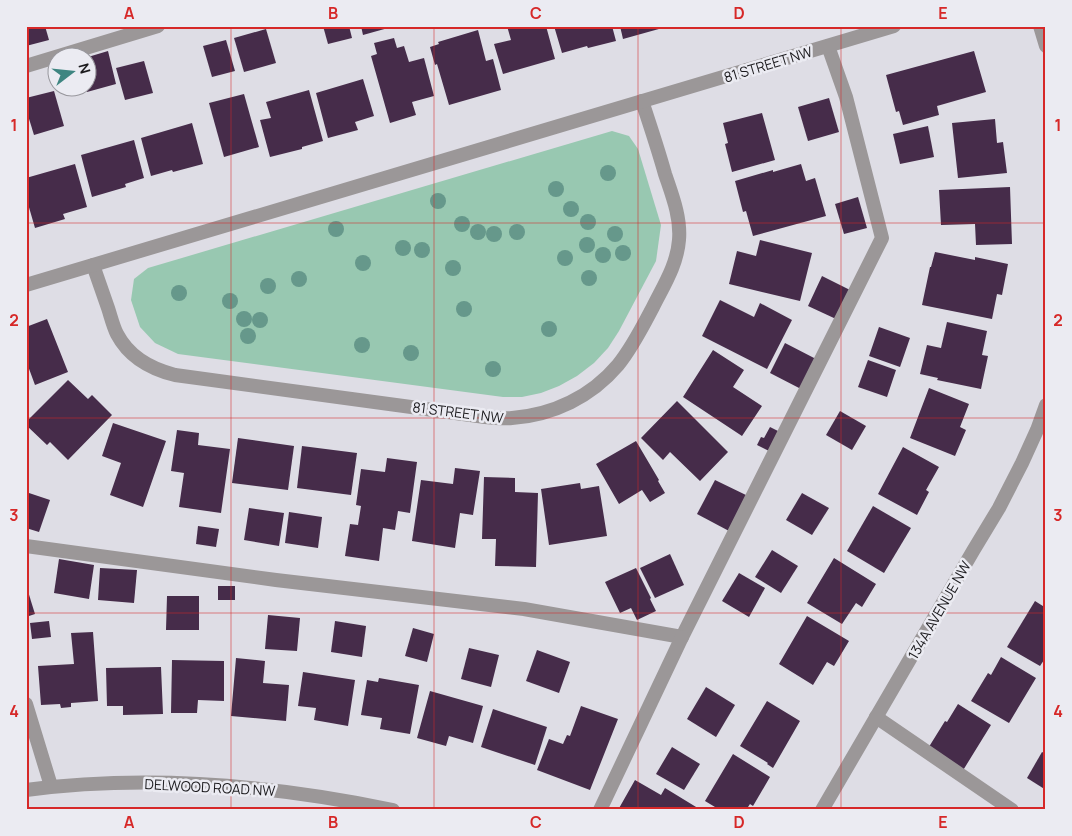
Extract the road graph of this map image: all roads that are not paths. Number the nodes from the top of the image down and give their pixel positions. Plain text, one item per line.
1 (158, 26) edge
2 (894, 26) edge
3 (1040, 26) edge
4 (828, 46) junction
5 (1046, 46) edge
6 (26, 66) edge
7 (642, 101) junction
8 (94, 265) junction
9 (26, 285) edge
10 (1046, 405) edge
11 (26, 546) edge
12 (682, 637) junction
13 (26, 704) edge
14 (876, 717) junction
15 (50, 786) junction
16 (26, 790) edge
17 (393, 810) edge
18 (600, 810) edge
19 (822, 810) edge
20 (1012, 810) edge

1 - 6 street
2 - 4 street, 81 STREET NW
3 - 5 street
4 - 7 street, 81 STREET NW
4 - 12 street
7 - 8 street, 81 STREET NW
7 - 8 street, 81 STREET NW
8 - 9 street, 81 STREET NW
10 - 14 street, 134A AVENUE NW
11 - 12 street
12 - 18 street
13 - 15 street
14 - 19 street, 134A AVENUE NW
14 - 20 street
15 - 16 street, DELWOOD ROAD NW
15 - 17 street, DELWOOD ROAD NW

